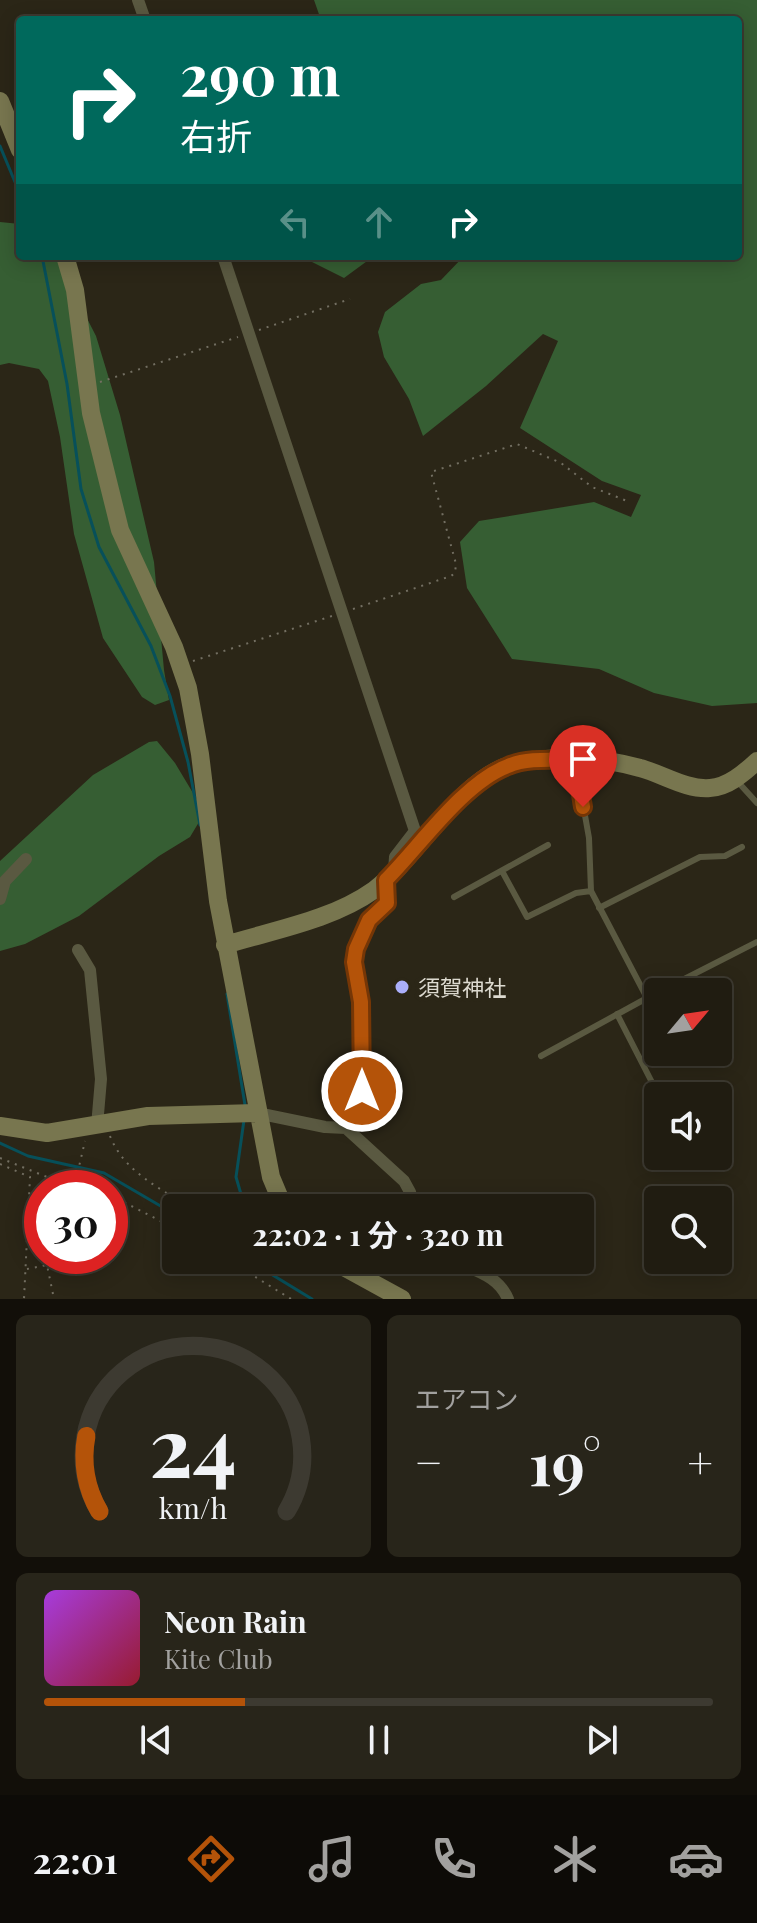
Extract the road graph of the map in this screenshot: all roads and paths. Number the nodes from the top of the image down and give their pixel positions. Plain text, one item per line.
1 (0, 101) edge
2 (14, 118) edge
3 (66, 260) edge
4 (224, 260) edge
5 (350, 299) dead end
6 (249, 333) junction
7 (87, 386) junction
8 (627, 501) dead end
9 (343, 612) junction
10 (180, 665) junction
11 (570, 760) junction
12 (757, 761) edge
13 (735, 779) junction
14 (757, 803) edge
15 (548, 845) dead end
16 (742, 847) dead end
17 (26, 859) dead end
18 (502, 871) junction
19 (390, 876) junction
20 (591, 891) junction
21 (454, 897) dead end
22 (0, 899) edge
23 (599, 908) junction
24 (757, 942) edge
25 (225, 945) junction
26 (78, 950) dead end
27 (686, 978) edge
28 (644, 992) edge
29 (644, 1000) edge
30 (617, 1014) junction
31 (541, 1056) dead end
32 (652, 1082) edge
33 (257, 1113) junction
34 (101, 1124) junction
35 (0, 1126) edge
36 (346, 1128) junction
37 (84, 1146) dead end
38 (0, 1158) edge
39 (0, 1164) edge
40 (29, 1170) edge
41 (78, 1170) edge
42 (24, 1174) edge
43 (169, 1194) edge
44 (278, 1194) edge
45 (410, 1194) edge
46 (128, 1204) edge
47 (162, 1222) edge
48 (26, 1274) edge
49 (49, 1274) edge
50 (251, 1274) edge
51 (356, 1274) edge
52 (483, 1274) edge
53 (24, 1299) edge
54 (54, 1299) edge
55 (291, 1299) edge
56 (402, 1299) edge
57 (508, 1299) edge

1 - 2 street
3 - 7 street
4 - 6 street
5 - 6 path
6 - 7 path
6 - 9 street
7 - 10 street
8 - 9 path
9 - 10 path
9 - 19 street
10 - 25 street
11 - 13 street
11 - 19 street
11 - 20 lane
12 - 13 street
13 - 14 lane
15 - 18 lane
16 - 23 lane
17 - 22 street
18 - 20 lane
18 - 21 lane
19 - 25 street
19 - 36 street
20 - 23 lane
23 - 28 lane
24 - 27 lane
25 - 33 street
26 - 34 street
29 - 30 lane
30 - 31 lane
30 - 32 lane
33 - 34 street
33 - 36 street
33 - 44 street
34 - 35 street
34 - 43 path
36 - 45 street
37 - 41 path
38 - 40 path
39 - 42 path
46 - 47 path
48 - 53 path
49 - 54 path
50 - 55 path
51 - 56 street
52 - 57 street

